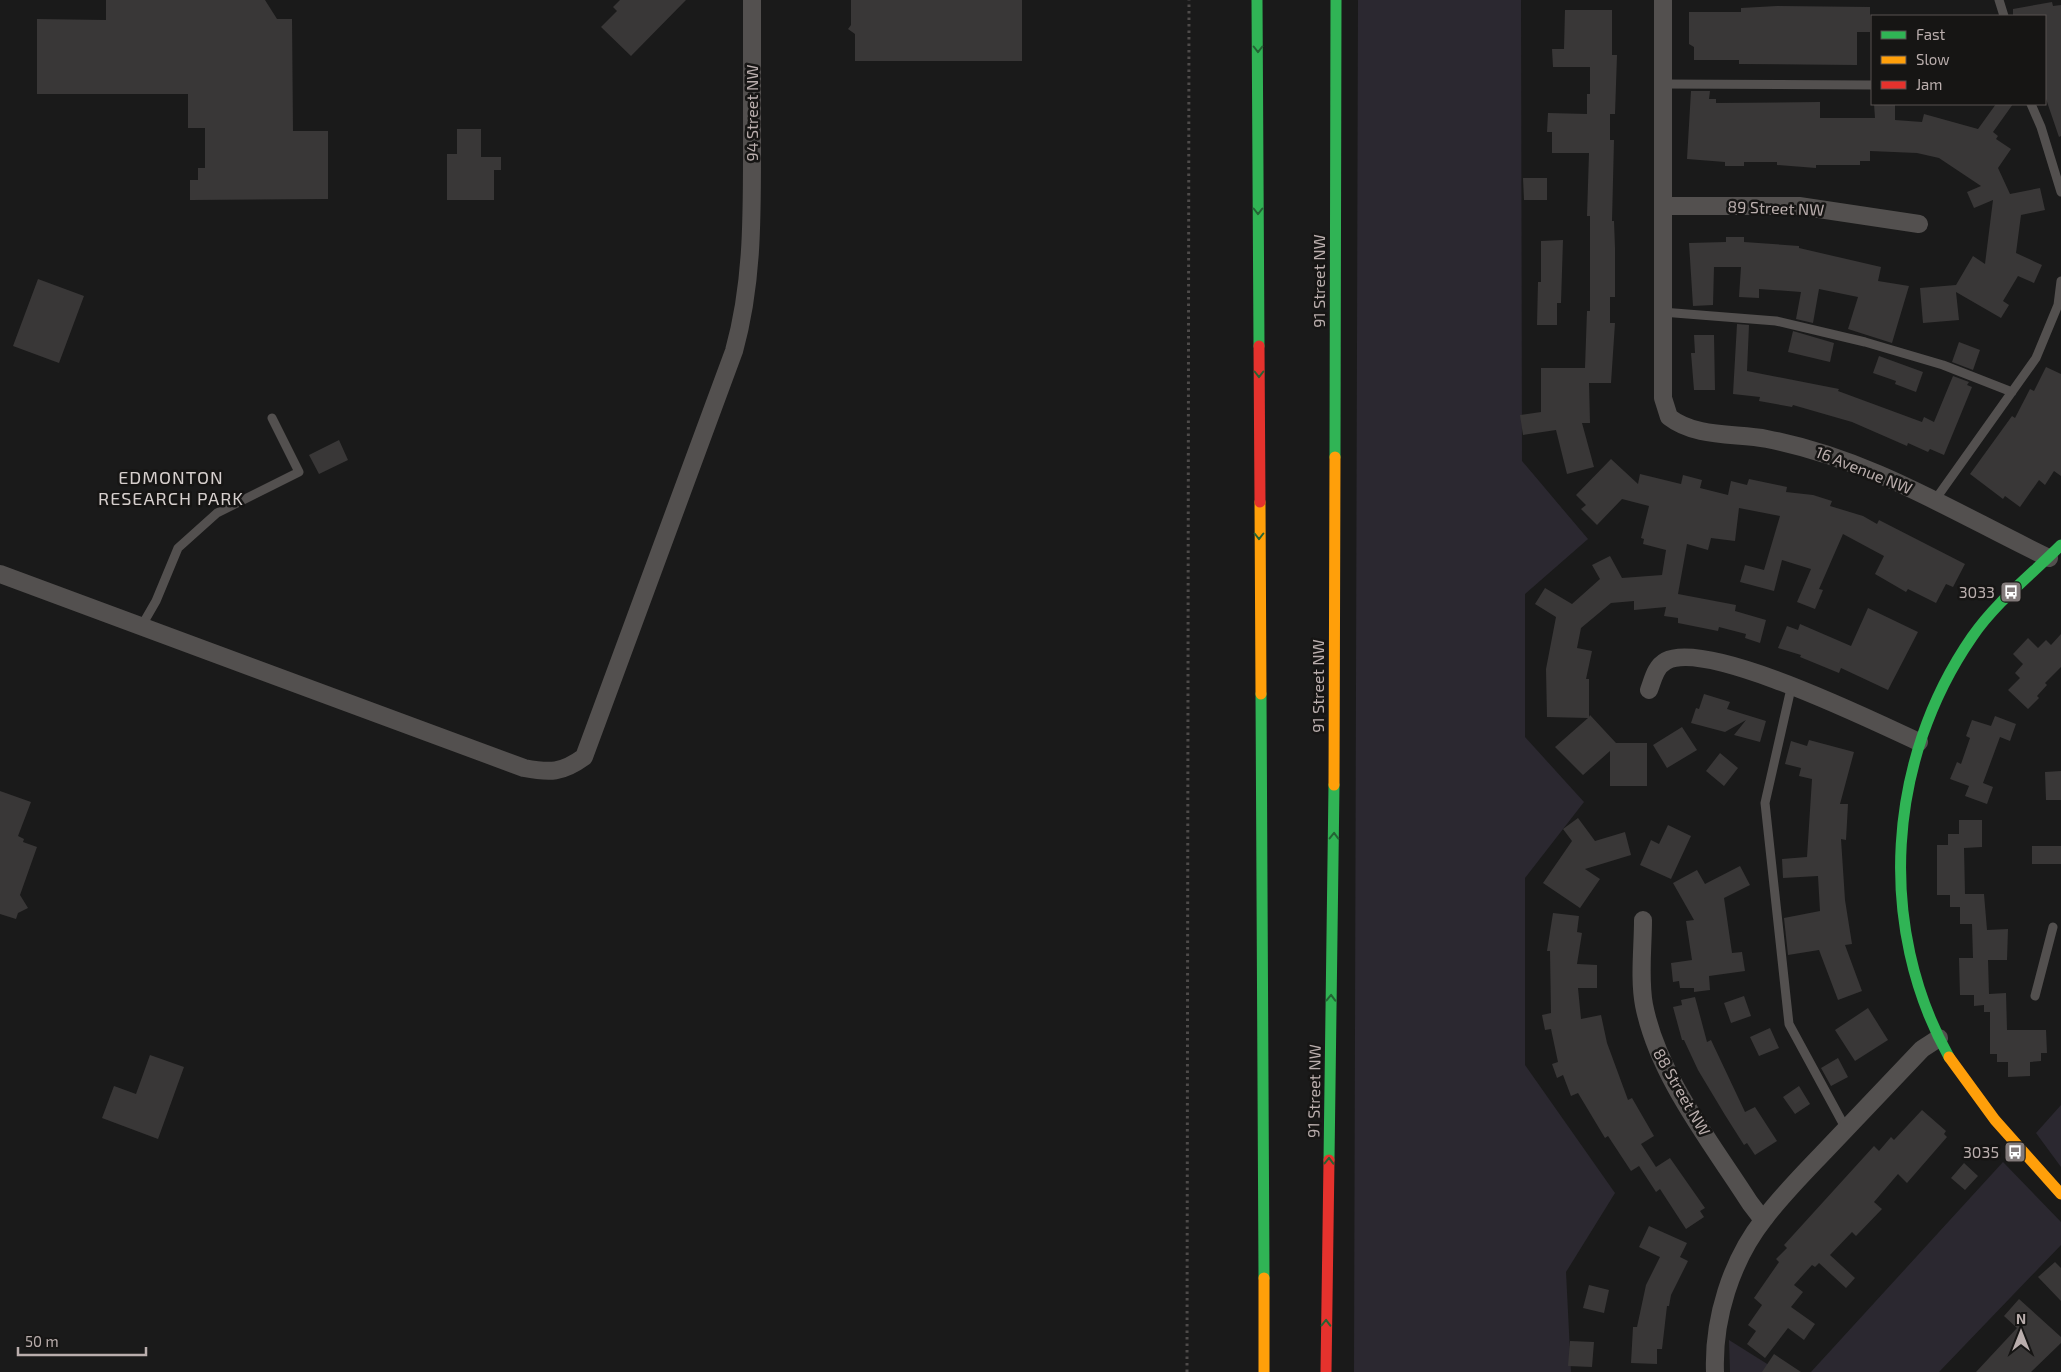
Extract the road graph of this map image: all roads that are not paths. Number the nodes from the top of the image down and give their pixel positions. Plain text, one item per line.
1 (752, 0) edge
2 (1258, 0) edge
3 (1336, 0) edge
4 (1663, 0) edge
5 (2000, 0) edge
6 (2004, 15) edge
7 (1662, 84) junction
8 (1871, 85) edge
9 (2031, 105) edge
10 (2061, 192) edge
11 (1663, 206) junction
12 (1919, 224) dead end
13 (2061, 281) edge
14 (1662, 312) junction
15 (2012, 392) junction
16 (272, 418) dead end
17 (1935, 500) junction
18 (2055, 552) edge
19 (0, 574) edge
20 (141, 626) junction
21 (1792, 684) junction
22 (1649, 690) dead end
23 (1919, 742) junction
24 (1643, 920) dead end
25 (2053, 927) dead end
26 (2035, 996) dead end
27 (1939, 1038) junction
28 (1846, 1129) junction
29 (2061, 1194) edge
30 (1763, 1220) junction
31 (1264, 1372) edge
32 (1326, 1372) edge
33 (1715, 1372) edge

1 - 20 street, 94 Street NW
2 -> 31 main road
32 -> 3 main road, 91 Street NW
4 - 7 street
5 - 6 lane
7 - 8 lane
7 - 11 street
9 - 10 lane
11 - 12 street, 89 Street NW
11 - 14 street
13 - 15 lane
14 - 15 lane
14 - 17 street, 16 Avenue NW
15 - 17 lane
16 - 20 lane
17 - 18 street, 16 Avenue NW
18 - 23 main road
19 - 20 street, 94 Street NW
21 - 22 street
21 - 23 street
21 - 28 lane
23 - 27 main road
24 - 30 street, 88 Street NW
25 - 26 lane
27 - 28 street
27 - 29 main road
28 - 30 street
30 - 33 street

